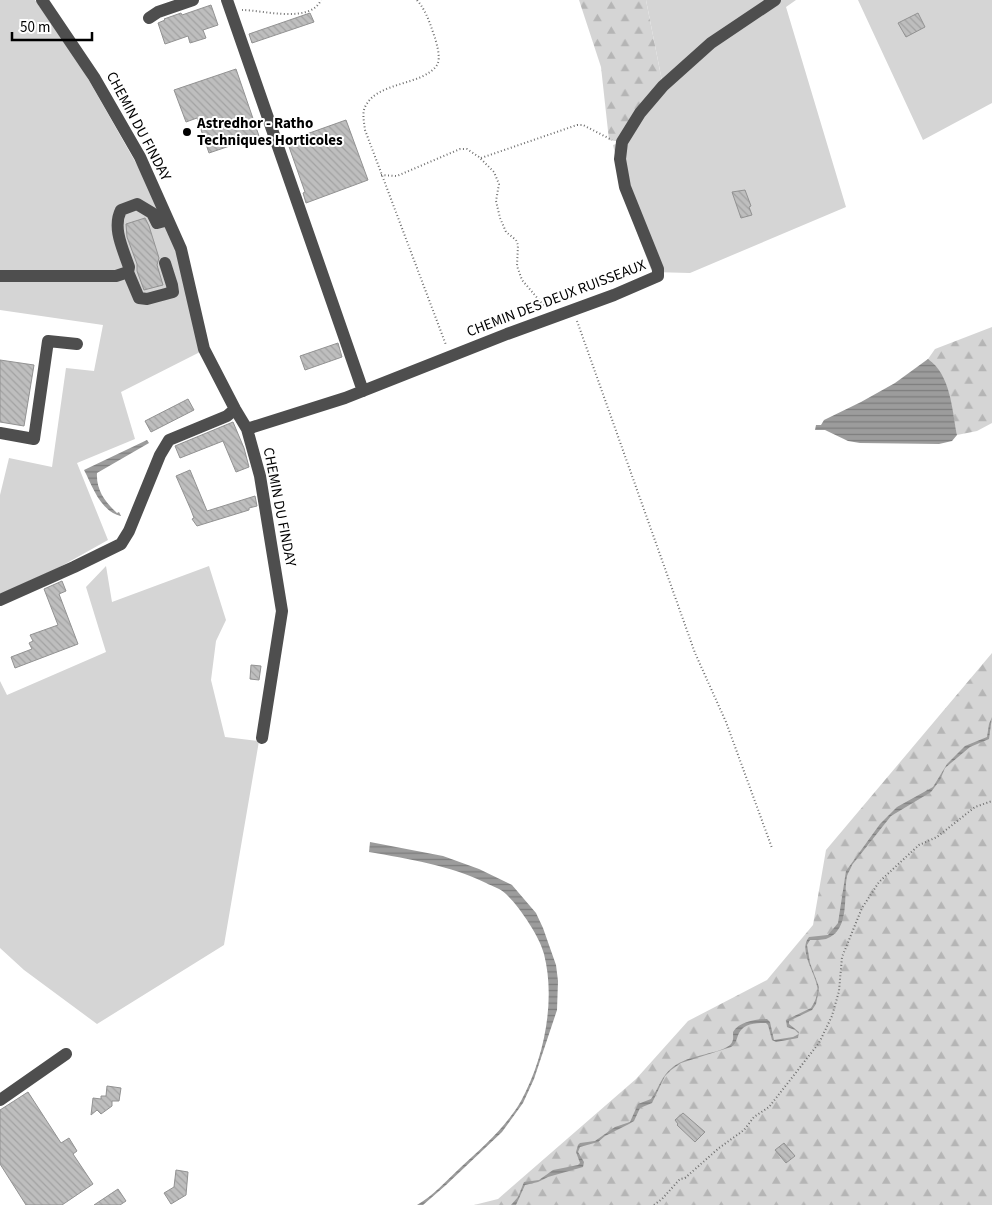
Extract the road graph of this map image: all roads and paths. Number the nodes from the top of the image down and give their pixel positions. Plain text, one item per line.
1 (42, 0) edge
2 (193, 0) edge
3 (226, 0) edge
4 (322, 0) edge
5 (417, 0) edge
6 (775, 0) edge
7 (231, 12) junction
8 (149, 18) dead end
9 (622, 142) junction
10 (480, 158) junction
11 (381, 175) junction
12 (168, 220) junction
13 (165, 264) dead end
14 (128, 272) junction
15 (0, 276) edge
16 (565, 312) junction
17 (551, 318) junction
18 (77, 344) dead end
19 (448, 358) junction
20 (363, 391) junction
21 (235, 409) junction
22 (247, 428) junction
23 (0, 433) edge
24 (0, 600) edge
25 (262, 738) dead end
26 (992, 801) edge
27 (772, 848) dead end
28 (66, 1054) dead end
29 (0, 1100) edge
30 (654, 1205) edge

1 - 12 street, CHEMIN DU FINDAY
2 - 8 street
3 - 7 street
4 - 7 path
5 - 11 path
6 - 9 street
7 - 20 street
9 - 10 path
9 - 16 street, CHEMIN DES DEUX RUISSEAUX
10 - 11 path
10 - 17 path
11 - 19 path
12 - 14 street
12 - 21 street, CHEMIN DU FINDAY
13 - 14 street
14 - 15 street
16 - 17 street, CHEMIN DES DEUX RUISSEAUX
16 - 27 path
17 - 19 street, CHEMIN DES DEUX RUISSEAUX
18 - 23 street
19 - 20 street, CHEMIN DES DEUX RUISSEAUX
20 - 22 street, CHEMIN DES DEUX RUISSEAUX
21 - 22 street, CHEMIN DU FINDAY
21 - 24 street
22 - 25 street, CHEMIN DU FINDAY
26 - 30 path
28 - 29 street

